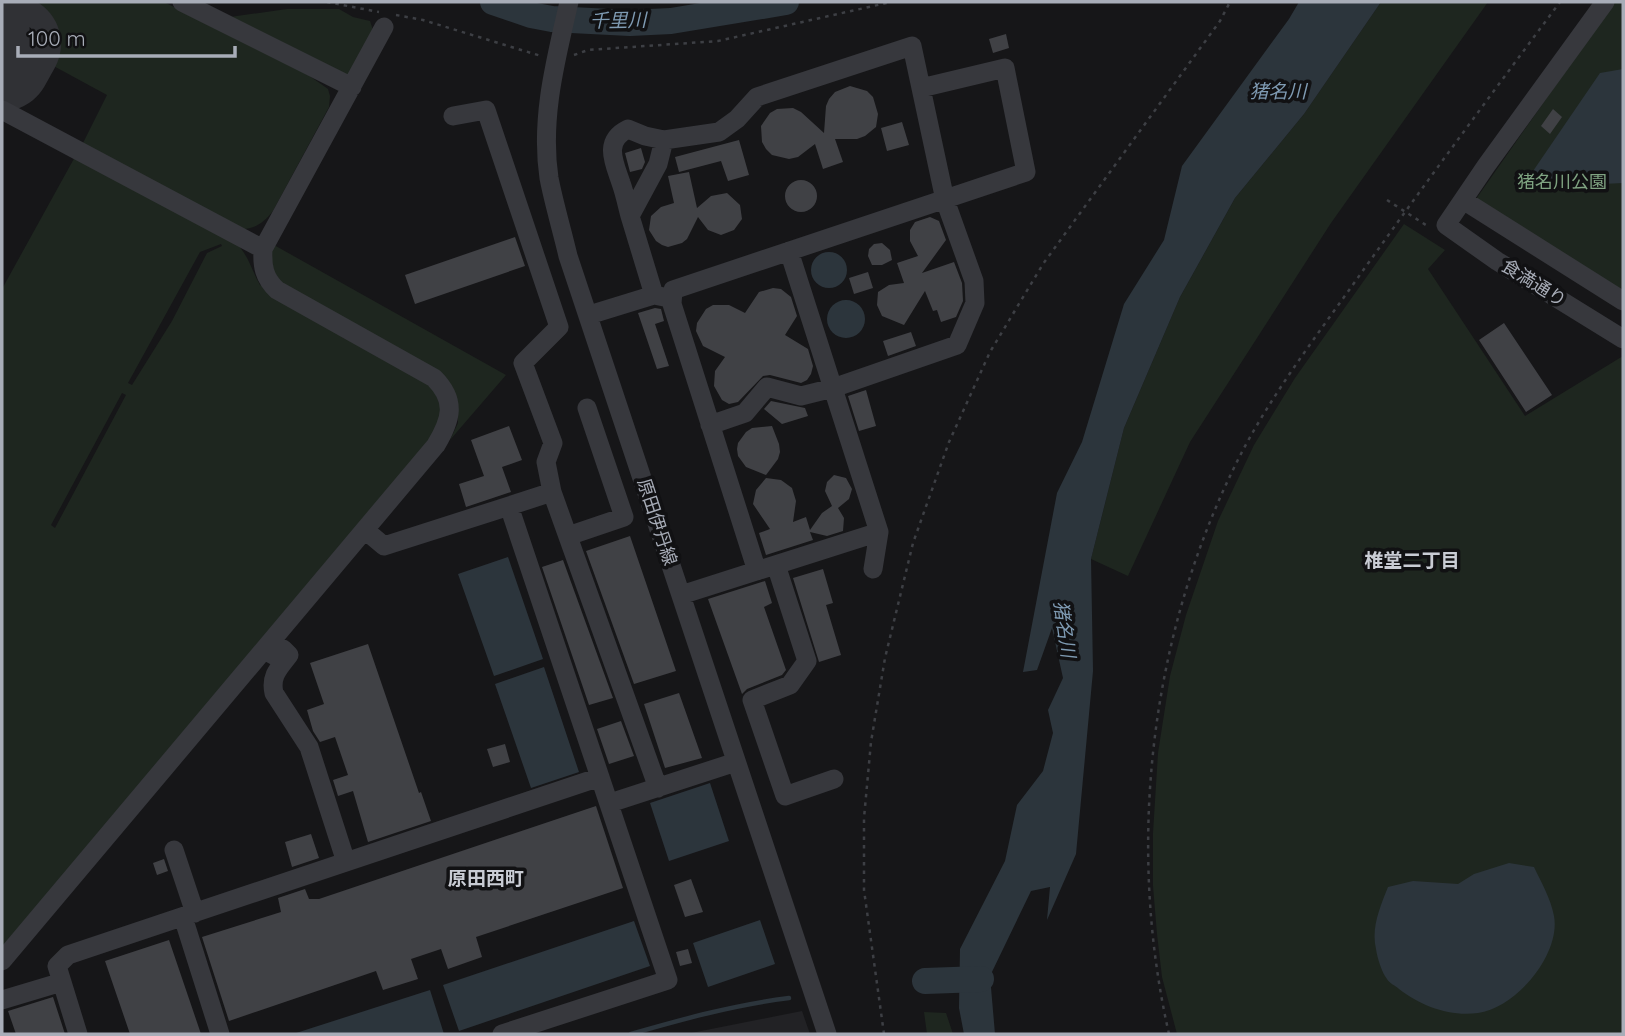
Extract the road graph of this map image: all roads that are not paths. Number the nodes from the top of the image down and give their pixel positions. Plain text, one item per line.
1 (182, 2) edge
2 (569, 2) edge
3 (1605, 2) edge
4 (387, 18) road end
5 (352, 87) junction
6 (921, 88) junction
7 (2, 110) edge
8 (453, 116) dead end
9 (664, 140) junction
10 (944, 200) junction
11 (1464, 200) junction
12 (630, 216) junction
13 (263, 249) junction
14 (789, 251) junction
15 (663, 297) junction
16 (1623, 301) edge
17 (589, 315) junction
18 (1623, 339) edge
19 (833, 388) junction
20 (587, 408) dead end
21 (710, 425) junction
22 (552, 492) junction
23 (509, 506) junction
24 (652, 507) junction
25 (624, 517) junction
26 (365, 530) junction
27 (879, 532) junction
28 (568, 536) junction
29 (776, 565) junction
30 (873, 569) dead end
31 (757, 571) junction
32 (681, 595) junction
33 (264, 650) junction
34 (755, 712) junction
35 (723, 721) junction
36 (736, 762) junction
37 (600, 777) junction
38 (834, 779) dead end
39 (658, 788) junction
40 (610, 803) junction
41 (174, 850) dead end
42 (346, 862) junction
43 (188, 915) junction
44 (2, 961) edge
45 (62, 982) junction
46 (2, 1000) edge
47 (78, 1034) edge
48 (220, 1034) edge
49 (502, 1034) edge
50 (827, 1034) edge

1 - 5 street
2 - 17 street, 原田伊丹線
3 - 11 street
4 - 5 street
5 - 13 street
6 - 9 street
6 - 10 street
6 - 10 street
7 - 13 street
8 - 22 street
9 - 12 street
9 - 12 street
10 - 14 street
10 - 19 street
11 - 16 street, 食満通り
11 - 18 street, 食満通り
12 - 15 street
13 - 26 street
14 - 15 street
14 - 19 street
15 - 17 street
15 - 21 street
17 - 24 street, 原田伊丹線
19 - 21 street
19 - 27 street
20 - 25 street
21 - 31 street
22 - 23 street
22 - 28 street
23 - 26 street
23 - 37 street
24 - 25 street
24 - 32 street, 原田伊丹線
25 - 28 street
26 - 33 street
27 - 29 street
27 - 30 street
28 - 39 street
29 - 31 street
29 - 34 street
31 - 32 street
32 - 35 street, 原田伊丹線
33 - 42 street
33 - 44 street
34 - 35 street
34 - 38 street
35 - 36 street, 原田伊丹線
36 - 39 street
36 - 50 street, 原田伊丹線
37 - 40 street
37 - 42 street
39 - 40 street
40 - 49 street
41 - 43 street
42 - 43 street
43 - 45 street
43 - 48 street
45 - 46 street
45 - 47 street

